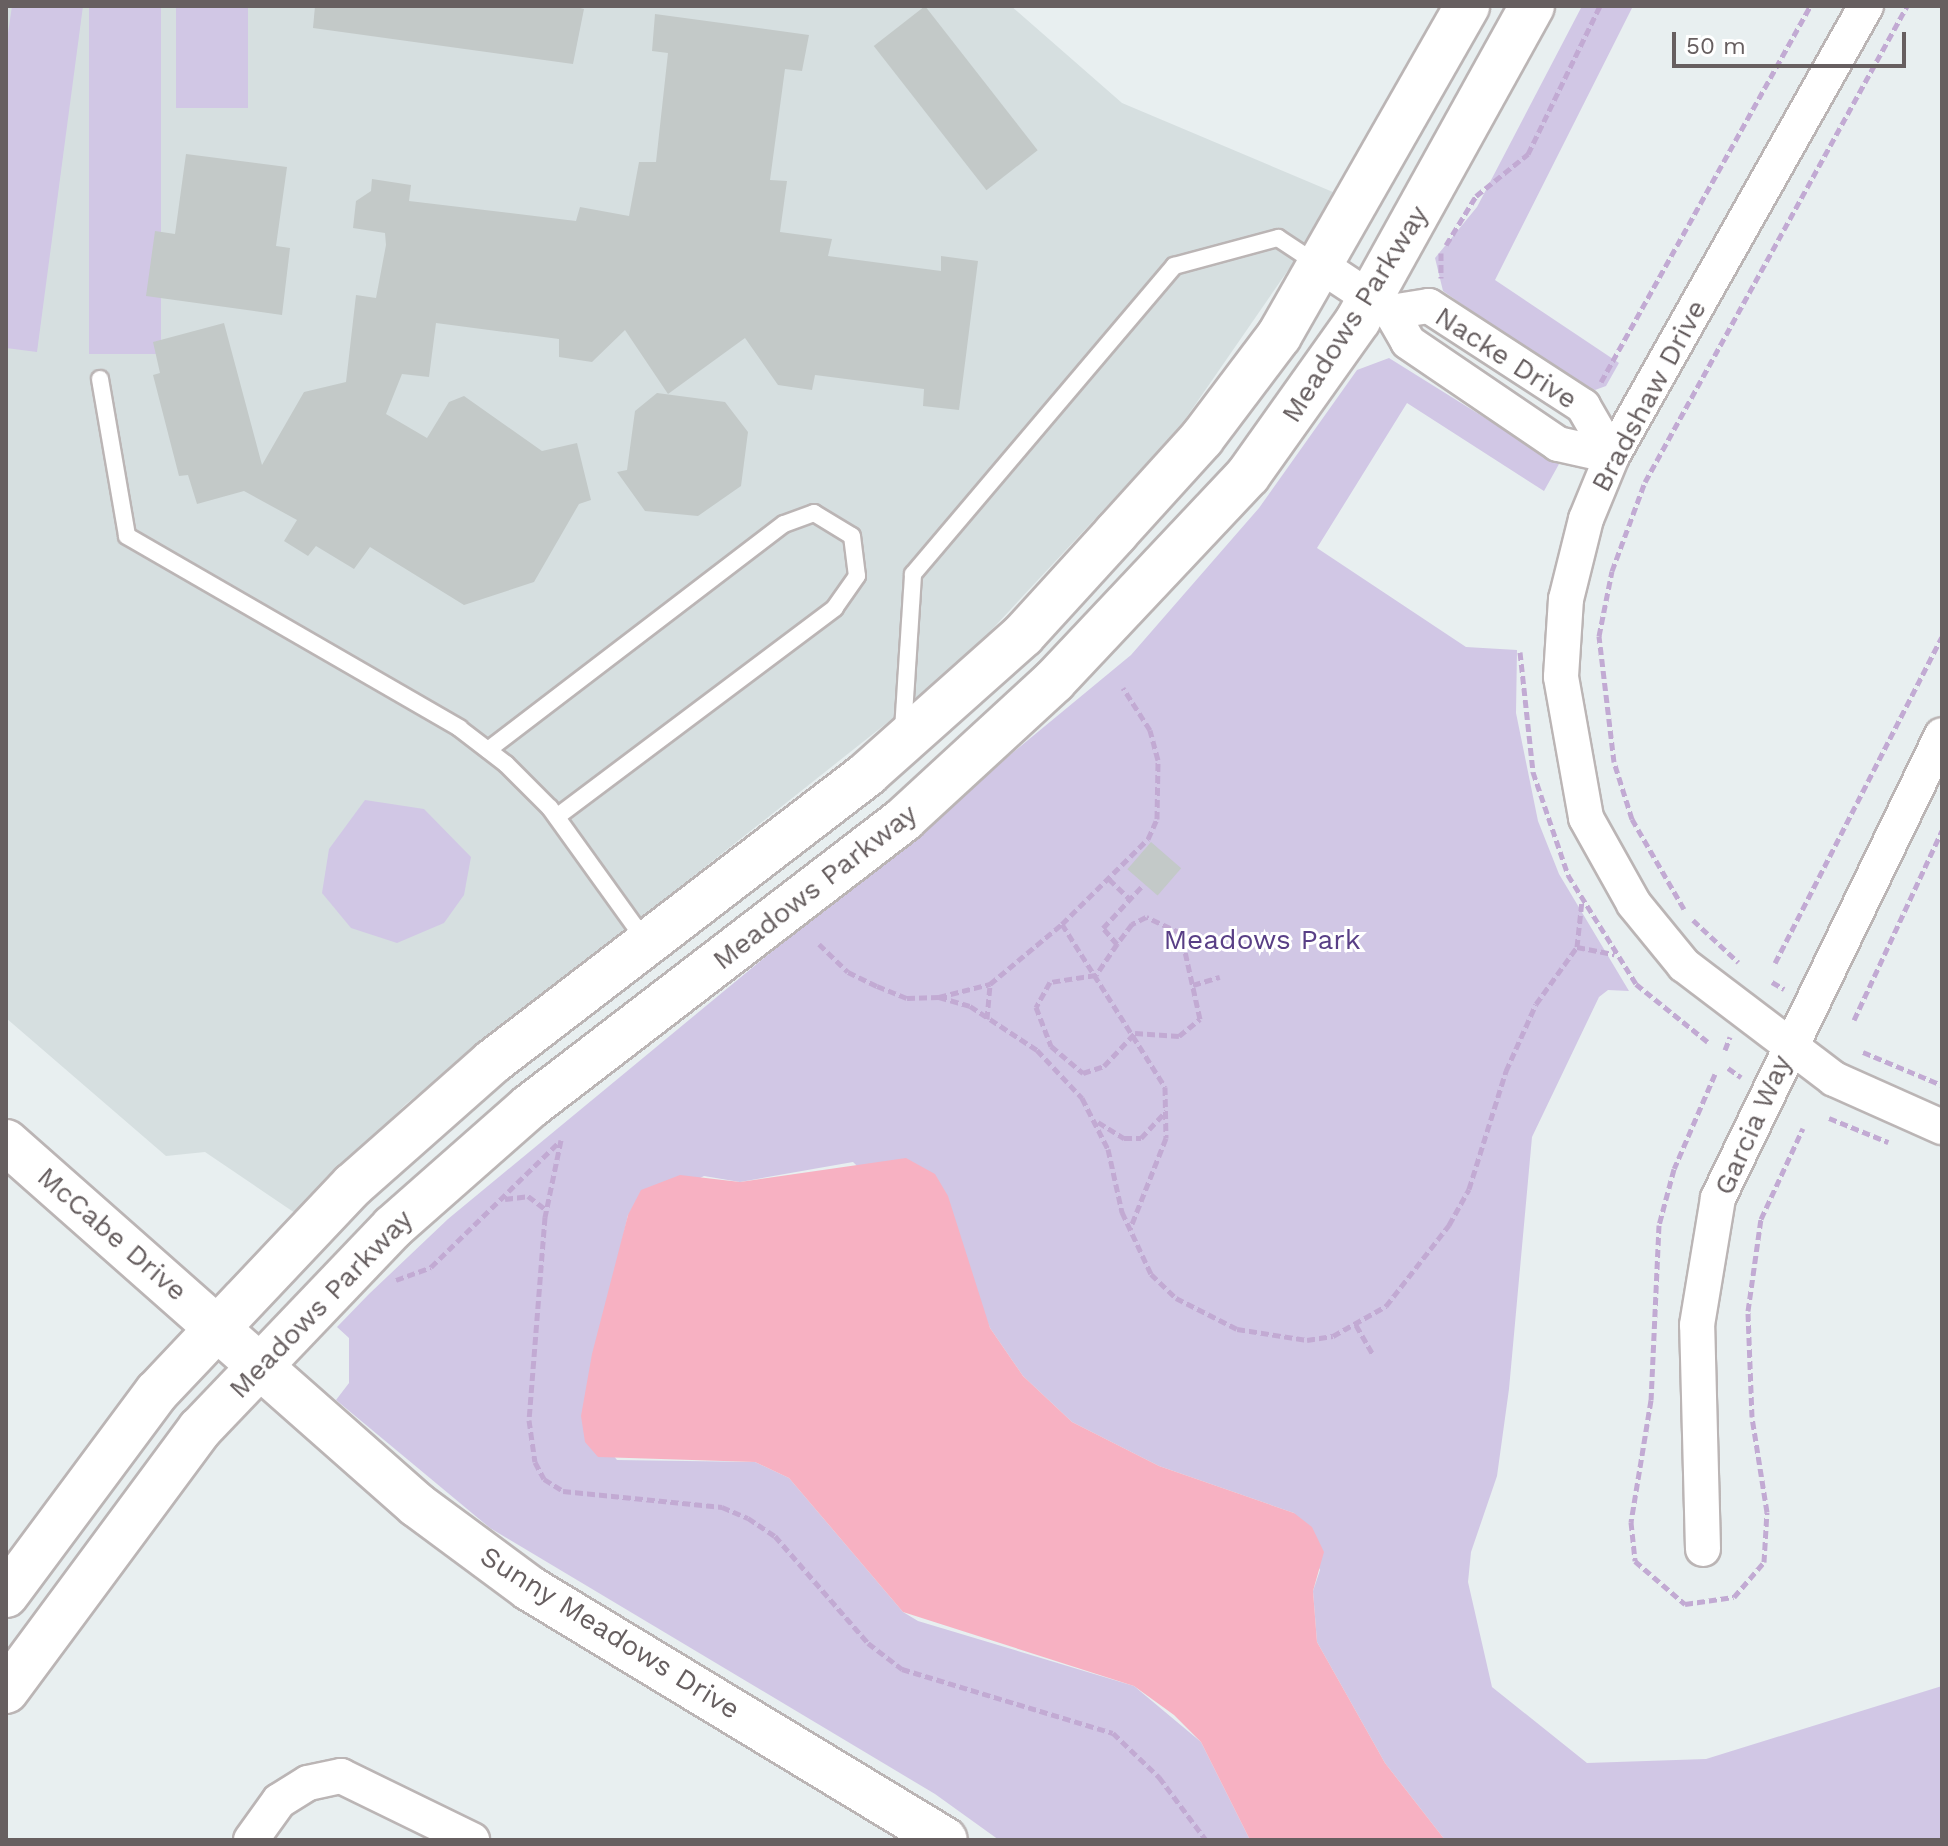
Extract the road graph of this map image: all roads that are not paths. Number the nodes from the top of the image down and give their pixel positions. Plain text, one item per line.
1 (1467, 6) edge
2 (1532, 6) edge
3 (1866, 6) edge
4 (1320, 265) junction
5 (1381, 305) junction
6 (100, 379) dead end
7 (1612, 456) junction
8 (1942, 735) edge
9 (902, 743) junction
10 (488, 750) junction
11 (557, 817) junction
12 (648, 944) junction
13 (1788, 1049) junction
14 (1942, 1127) edge
15 (6, 1142) edge
16 (218, 1328) junction
17 (261, 1365) junction
18 (1703, 1549) dead end
19 (6, 1595) edge
20 (6, 1691) edge
21 (251, 1840) edge
22 (472, 1840) edge
23 (945, 1840) edge

1 - 4 main road, Meadows Parkway
2 - 5 main road, Meadows Parkway
3 - 7 street, Bradshaw Drive
4 - 5 street
4 - 9 main road, Meadows Parkway
4 - 9 lane
5 - 7 street, Nacke Drive
5 - 7 street, Nacke Drive
5 - 17 main road, Meadows Parkway
6 - 10 lane
7 - 13 street, Bradshaw Drive
8 - 13 street, Garcia Way
9 - 12 main road, Meadows Parkway
10 - 11 lane
10 - 11 lane
11 - 12 lane
12 - 16 main road, Meadows Parkway
13 - 14 street, Bradshaw Drive
13 - 18 street, Garcia Way
15 - 16 main road, McCabe Drive
16 - 17 main road, McCabe Drive
16 - 19 main road, Meadows Parkway
17 - 20 main road, Meadows Parkway
17 - 23 main road, Sunny Meadows Drive
21 - 22 street

